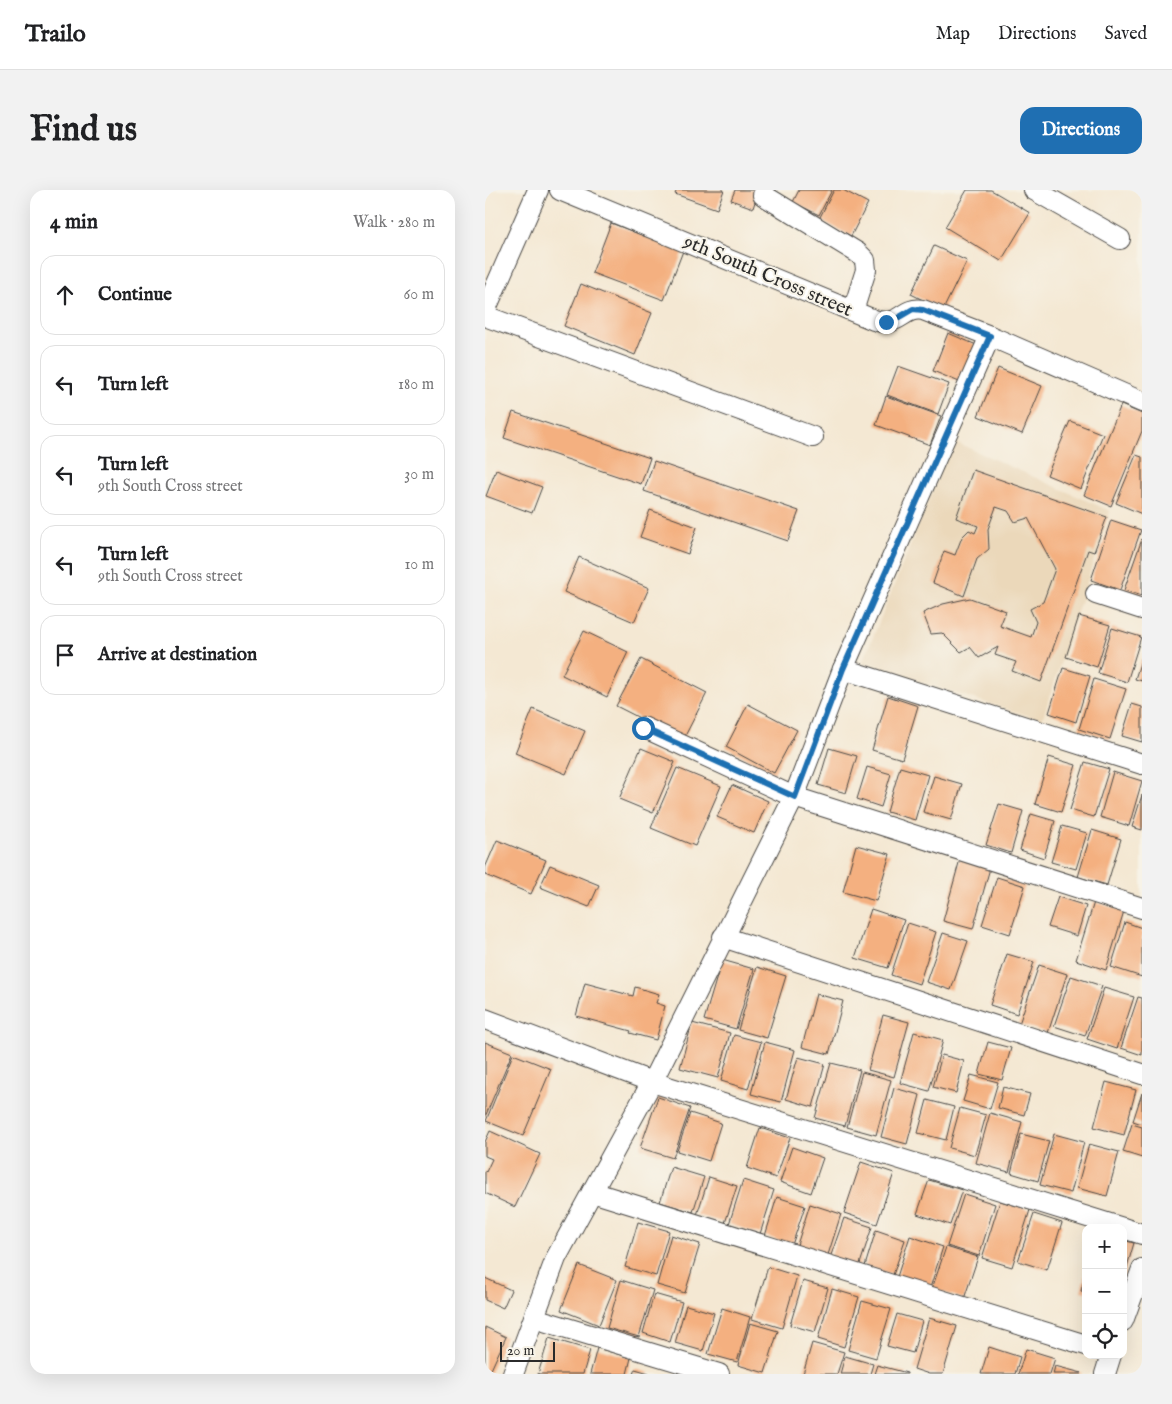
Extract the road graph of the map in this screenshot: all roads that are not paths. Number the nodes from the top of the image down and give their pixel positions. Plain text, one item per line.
1 (538, 190) edge
2 (560, 190) edge
3 (1034, 190) edge
4 (763, 195) dead end
5 (1120, 239) dead end
6 (485, 311) edge
7 (853, 311) junction
8 (485, 316) edge
9 (990, 336) junction
10 (1142, 402) edge
11 (813, 437) dead end
12 (1096, 594) dead end
13 (1142, 610) edge
14 (843, 669) junction
15 (643, 728) dead end
16 (1142, 764) edge
17 (795, 797) junction
18 (1142, 908) edge
19 (723, 938) junction
20 (485, 1019) edge
21 (1142, 1074) edge
22 (652, 1082) junction
23 (592, 1192) junction
24 (1110, 1224) edge
25 (1127, 1229) edge
26 (1142, 1234) edge
27 (1142, 1269) edge
28 (1126, 1314) edge
29 (534, 1318) junction
30 (1082, 1344) edge
31 (1110, 1359) edge
32 (513, 1374) edge
33 (719, 1374) edge
34 (1105, 1374) edge

1 - 6 street
2 - 7 street, 9th South Cross street
3 - 5 street
4 - 7 street
7 - 9 street, 9th South Cross street
8 - 11 street
9 - 10 street, 9th South Cross street
9 - 14 street
12 - 13 street
14 - 16 street
14 - 17 street
15 - 17 street
17 - 18 street
17 - 19 street
19 - 21 street
19 - 22 street
20 - 22 street
22 - 23 street
22 - 24 street
23 - 29 street
23 - 30 street
25 - 26 street
27 - 28 street
29 - 32 street
29 - 33 street
31 - 34 street

